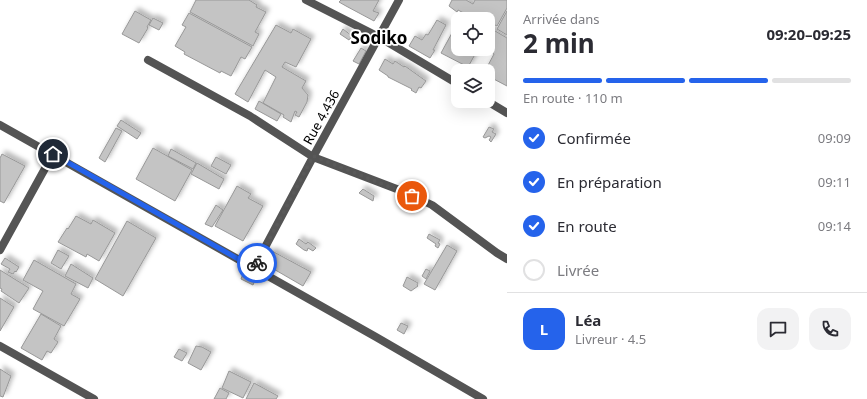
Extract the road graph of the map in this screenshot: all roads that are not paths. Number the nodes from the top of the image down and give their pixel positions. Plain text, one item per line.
1 (306, 0) edge
2 (399, 0) edge
3 (379, 37) junction
4 (148, 60) dead end
5 (451, 80) edge
6 (495, 106) edge
7 (507, 113) edge
8 (0, 125) edge
9 (53, 154) junction
10 (313, 156) junction
11 (0, 250) edge
12 (507, 259) edge
13 (254, 268) junction
14 (0, 346) edge
15 (94, 399) edge
16 (484, 399) edge

1 - 3 street
2 - 3 street, Rue 4.436
3 - 5 street
3 - 10 street, Rue 4.436
4 - 10 street
6 - 7 street
8 - 9 street
9 - 11 street
9 - 13 street
10 - 12 street
10 - 13 street, Rue 4.436
13 - 16 street
14 - 15 street

